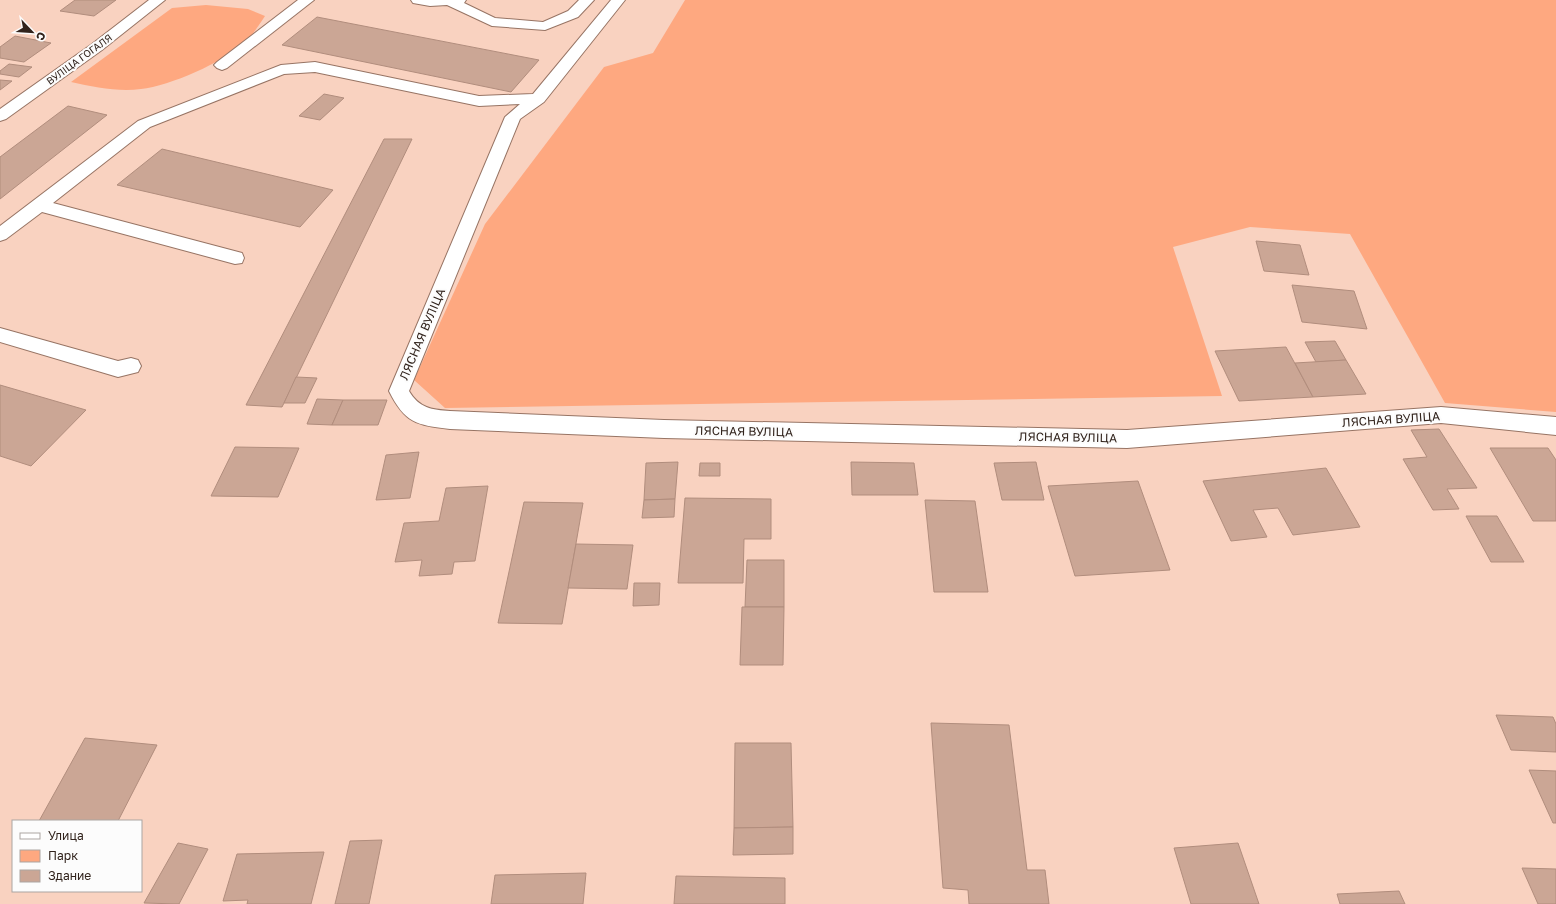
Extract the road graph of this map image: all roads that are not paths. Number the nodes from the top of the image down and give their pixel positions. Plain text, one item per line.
1 (158, 0) edge
2 (307, 0) edge
3 (418, 0) edge
4 (587, 0) edge
5 (618, 0) edge
6 (454, 1) edge
7 (222, 65) dead end
8 (538, 98) junction
9 (0, 116) edge
10 (38, 205) junction
11 (0, 235) edge
12 (235, 258) dead end
13 (0, 335) edge
14 (131, 366) dead end
15 (1556, 426) edge

1 - 9 street, ВУЛІЦА ГОГАЛЯ
2 - 7 street
3 - 6 street
4 - 6 street
5 - 8 street, ЛЯСНАЯ ВУЛІЦА
8 - 10 street
8 - 15 street, ЛЯСНАЯ ВУЛІЦА
10 - 11 street
10 - 12 street
13 - 14 street

